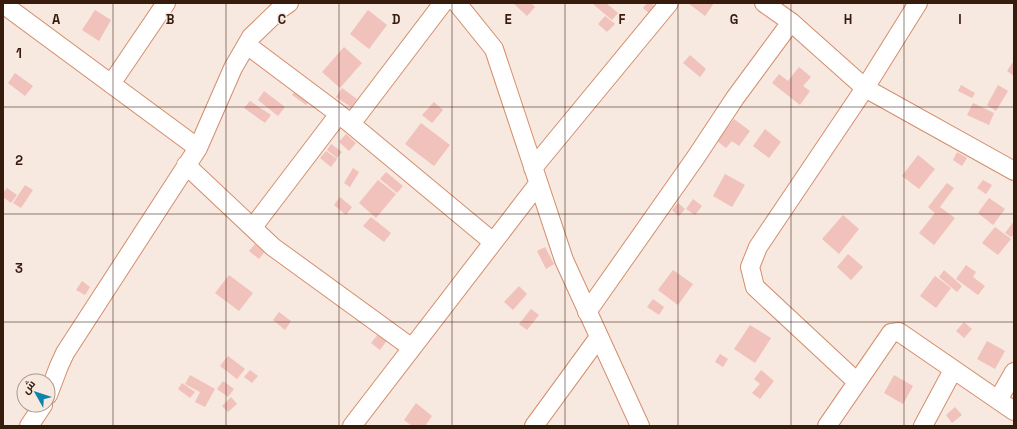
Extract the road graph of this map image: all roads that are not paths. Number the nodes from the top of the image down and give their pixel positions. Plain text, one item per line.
1 (166, 3) edge
2 (289, 3) edge
3 (443, 3) edge
4 (457, 3) edge
5 (669, 3) edge
6 (764, 3) edge
7 (918, 3) edge
8 (3, 4) edge
9 (791, 22) junction
10 (247, 45) junction
11 (110, 84) junction
12 (865, 88) junction
13 (345, 119) junction
14 (198, 148) junction
15 (186, 166) junction
16 (1014, 172) edge
17 (536, 176) junction
18 (253, 228) junction
19 (493, 242) junction
20 (588, 312) junction
21 (599, 337) junction
22 (412, 348) junction
23 (953, 370) junction
24 (1014, 372) edge
25 (56, 373) edge
26 (857, 382) junction
27 (998, 400) junction
28 (1014, 411) edge
29 (37, 413) edge
30 (44, 413) edge
31 (29, 426) edge
32 (43, 426) edge
33 (352, 426) edge
34 (534, 426) edge
35 (640, 426) edge
36 (827, 426) edge
37 (923, 426) edge

1 - 11 street
2 - 10 street
3 - 13 street
4 - 17 street
5 - 17 street
6 - 9 street
7 - 12 street
8 - 11 street
9 - 12 street
9 - 20 street
10 - 13 street
10 - 14 street
11 - 14 street
12 - 16 street
12 - 26 street
13 - 18 street
13 - 19 street
14 - 15 street
15 - 18 street
15 - 25 street
17 - 19 street
17 - 20 street
18 - 22 street
19 - 22 street
20 - 21 street
21 - 34 street
21 - 35 street
22 - 33 street
23 - 26 street
23 - 27 street
23 - 37 street
24 - 27 street
26 - 36 street
27 - 28 street
29 - 31 street
30 - 32 street

